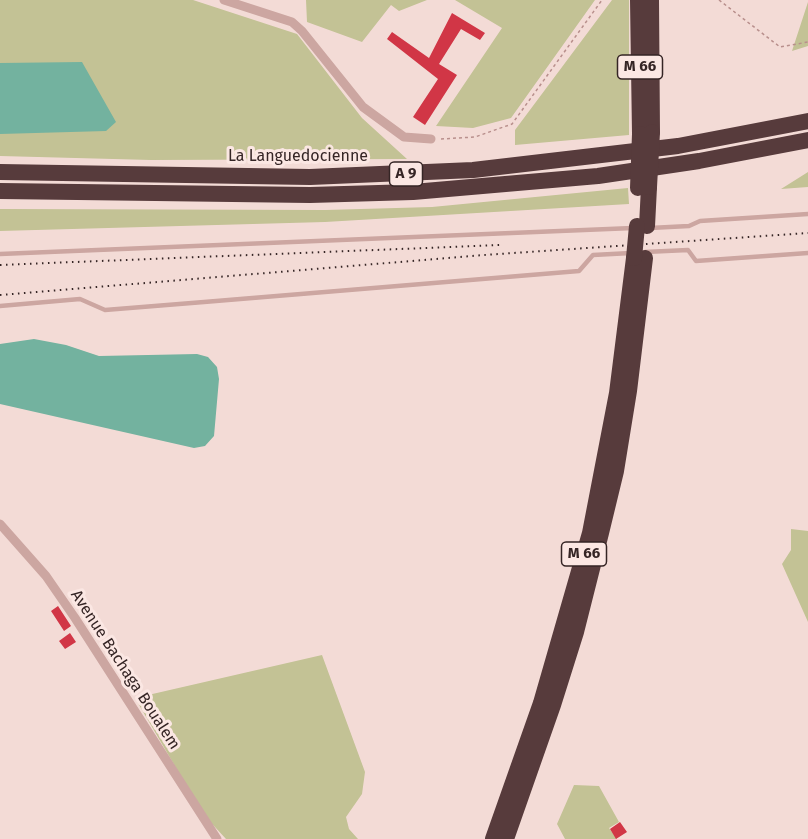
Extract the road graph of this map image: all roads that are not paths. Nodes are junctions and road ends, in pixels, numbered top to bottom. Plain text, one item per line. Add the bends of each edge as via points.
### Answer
1 (224, 0) edge
2 (638, 0) edge
3 (651, 0) edge
4 (808, 121) edge
5 (646, 133) junction
6 (430, 139) road end
7 (808, 140) edge
8 (0, 172) edge
9 (0, 191) edge
10 (808, 214) edge
11 (808, 253) edge
12 (0, 254) edge
13 (639, 258) junction
14 (0, 306) edge
15 (0, 524) edge
16 (217, 839) edge
17 (493, 839) edge
18 (506, 839) edge

1 - 6 street via 292,22 363,107 404,137
2 - 5 highway, M 66
3 - 5 highway, M 66
4 - 8 highway, La Languedocienne / A 9 via 667,148 473,170 310,177
5 - 13 highway, M 66, bridge
7 - 9 highway, A 9 via 625,172 433,191 310,195
10 - 12 lane via 700,221 689,226
11 - 14 lane via 696,261 688,250 593,255 579,271 105,310 80,299
13 - 17 highway, M 66 via 590,533 541,703
13 - 18 highway, M 66 via 629,391 616,471 560,684
15 - 16 street, Avenue Bachaga Boualem via 75,618

